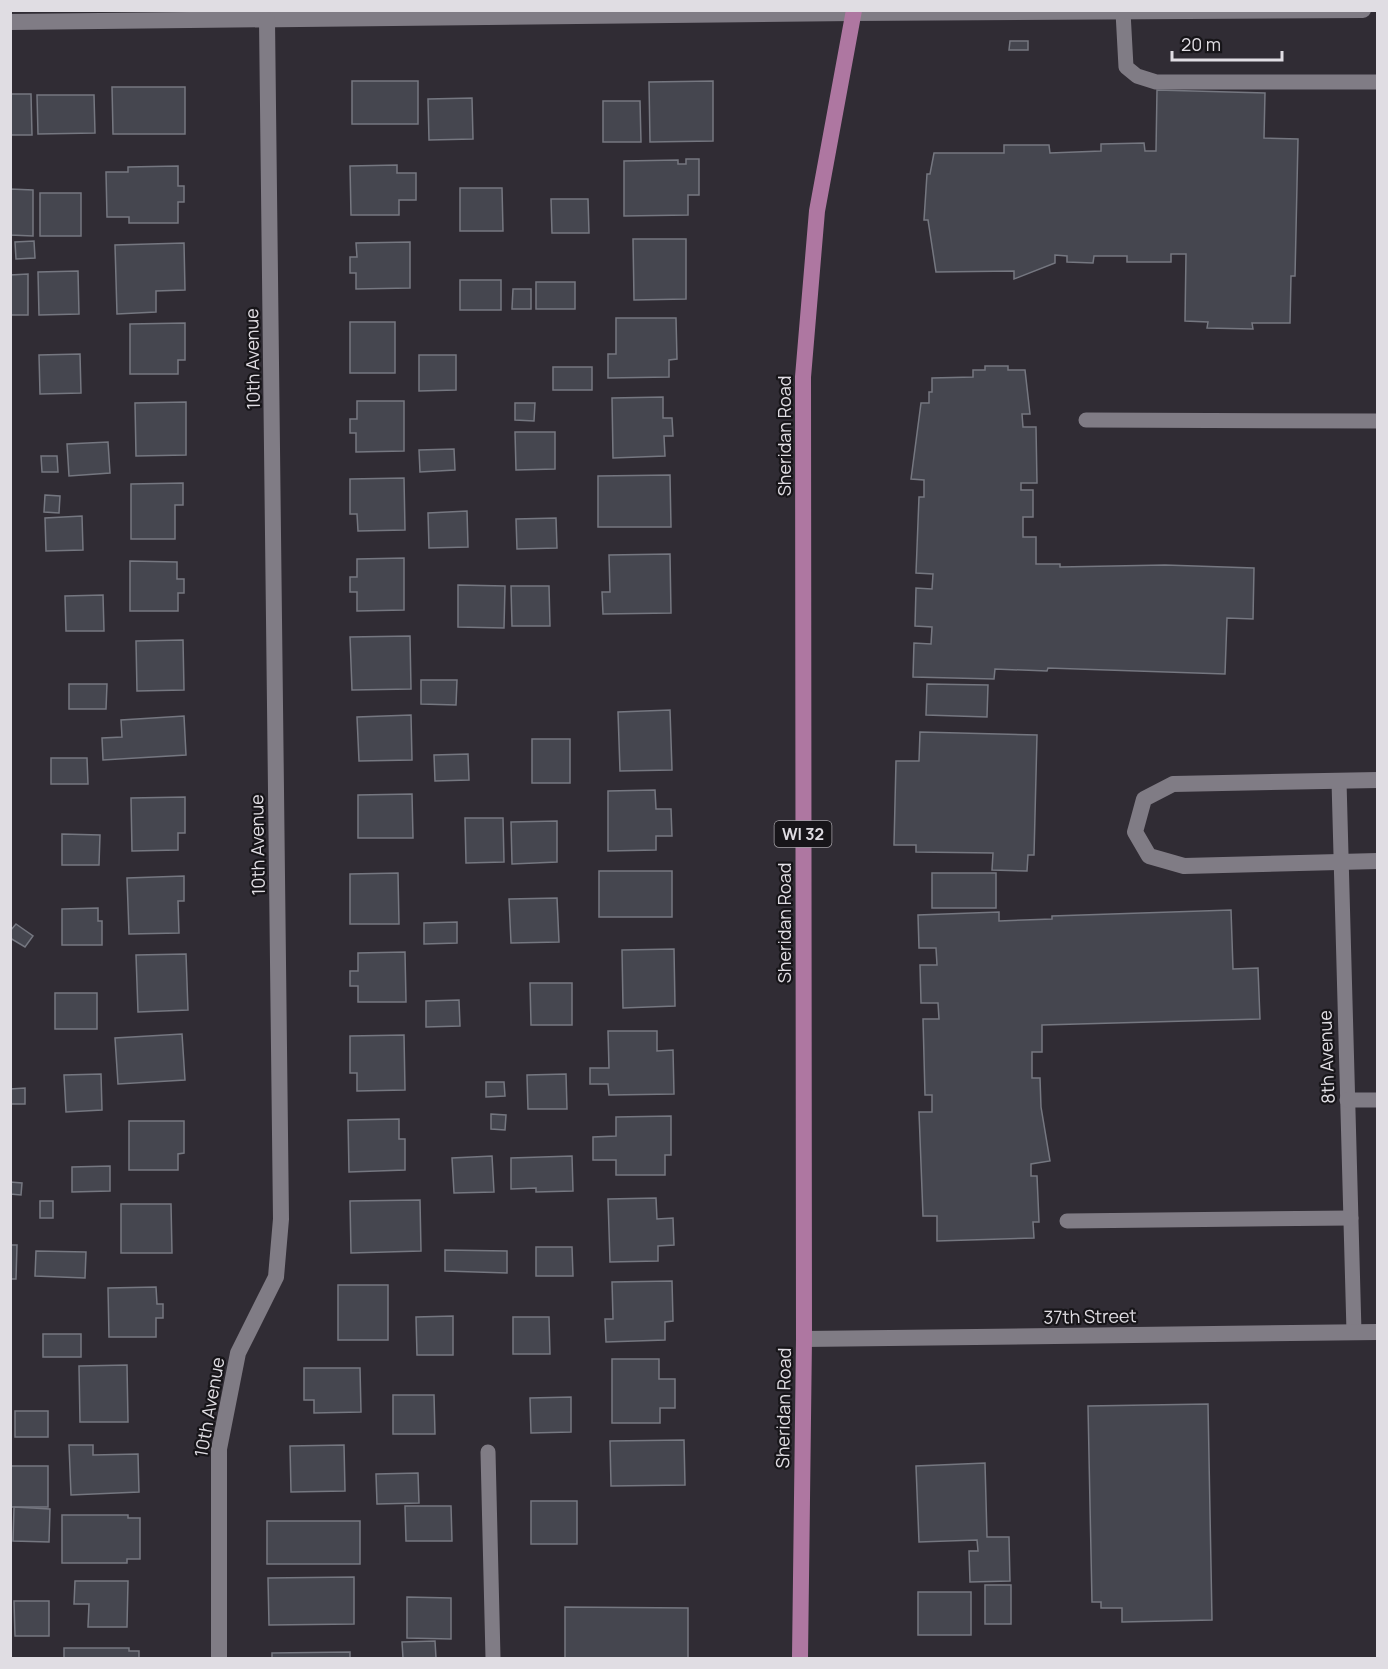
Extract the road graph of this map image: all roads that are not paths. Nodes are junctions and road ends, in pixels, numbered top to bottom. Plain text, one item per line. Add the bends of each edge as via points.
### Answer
1 (1363, 10) edge
2 (1021, 11) edge
3 (854, 12) edge
4 (1123, 12) edge
5 (565, 13) edge
6 (457, 14) edge
7 (267, 20) junction
8 (10, 22) edge
9 (1377, 82) edge
10 (1086, 420) dead end
11 (1377, 421) edge
12 (1377, 780) edge
13 (1339, 781) junction
14 (1340, 861) junction
15 (1377, 861) edge
16 (1347, 1100) junction
17 (1377, 1100) edge
18 (1351, 1218) junction
19 (1067, 1221) dead end
20 (1354, 1332) junction
21 (1377, 1332) edge
22 (804, 1339) junction
23 (488, 1452) dead end
24 (219, 1659) edge
25 (493, 1659) edge
26 (800, 1659) edge

1 - 4 street
2 - 3 street
2 - 4 street
3 - 5 street
3 - 22 main road, Sheridan Road / WI 32 via 817,211 803,377
4 - 9 lane via 1126,67 1137,76 1156,82
5 - 6 street
6 - 7 street
7 - 8 street
7 - 24 street, 10th Avenue via 281,1219 276,1277 238,1353 219,1449
10 - 11 lane
12 - 13 street
13 - 14 lane, 8th Avenue
13 - 14 street via 1173,784 1144,799 1134,832 1149,856 1184,866
14 - 15 street
14 - 16 lane, 8th Avenue
16 - 17 lane
16 - 18 lane, 8th Avenue
18 - 19 lane
18 - 20 lane, 8th Avenue
20 - 21 street, 37th Street
20 - 22 street, 37th Street
22 - 26 main road, Sheridan Road / WI 32
23 - 25 lane

